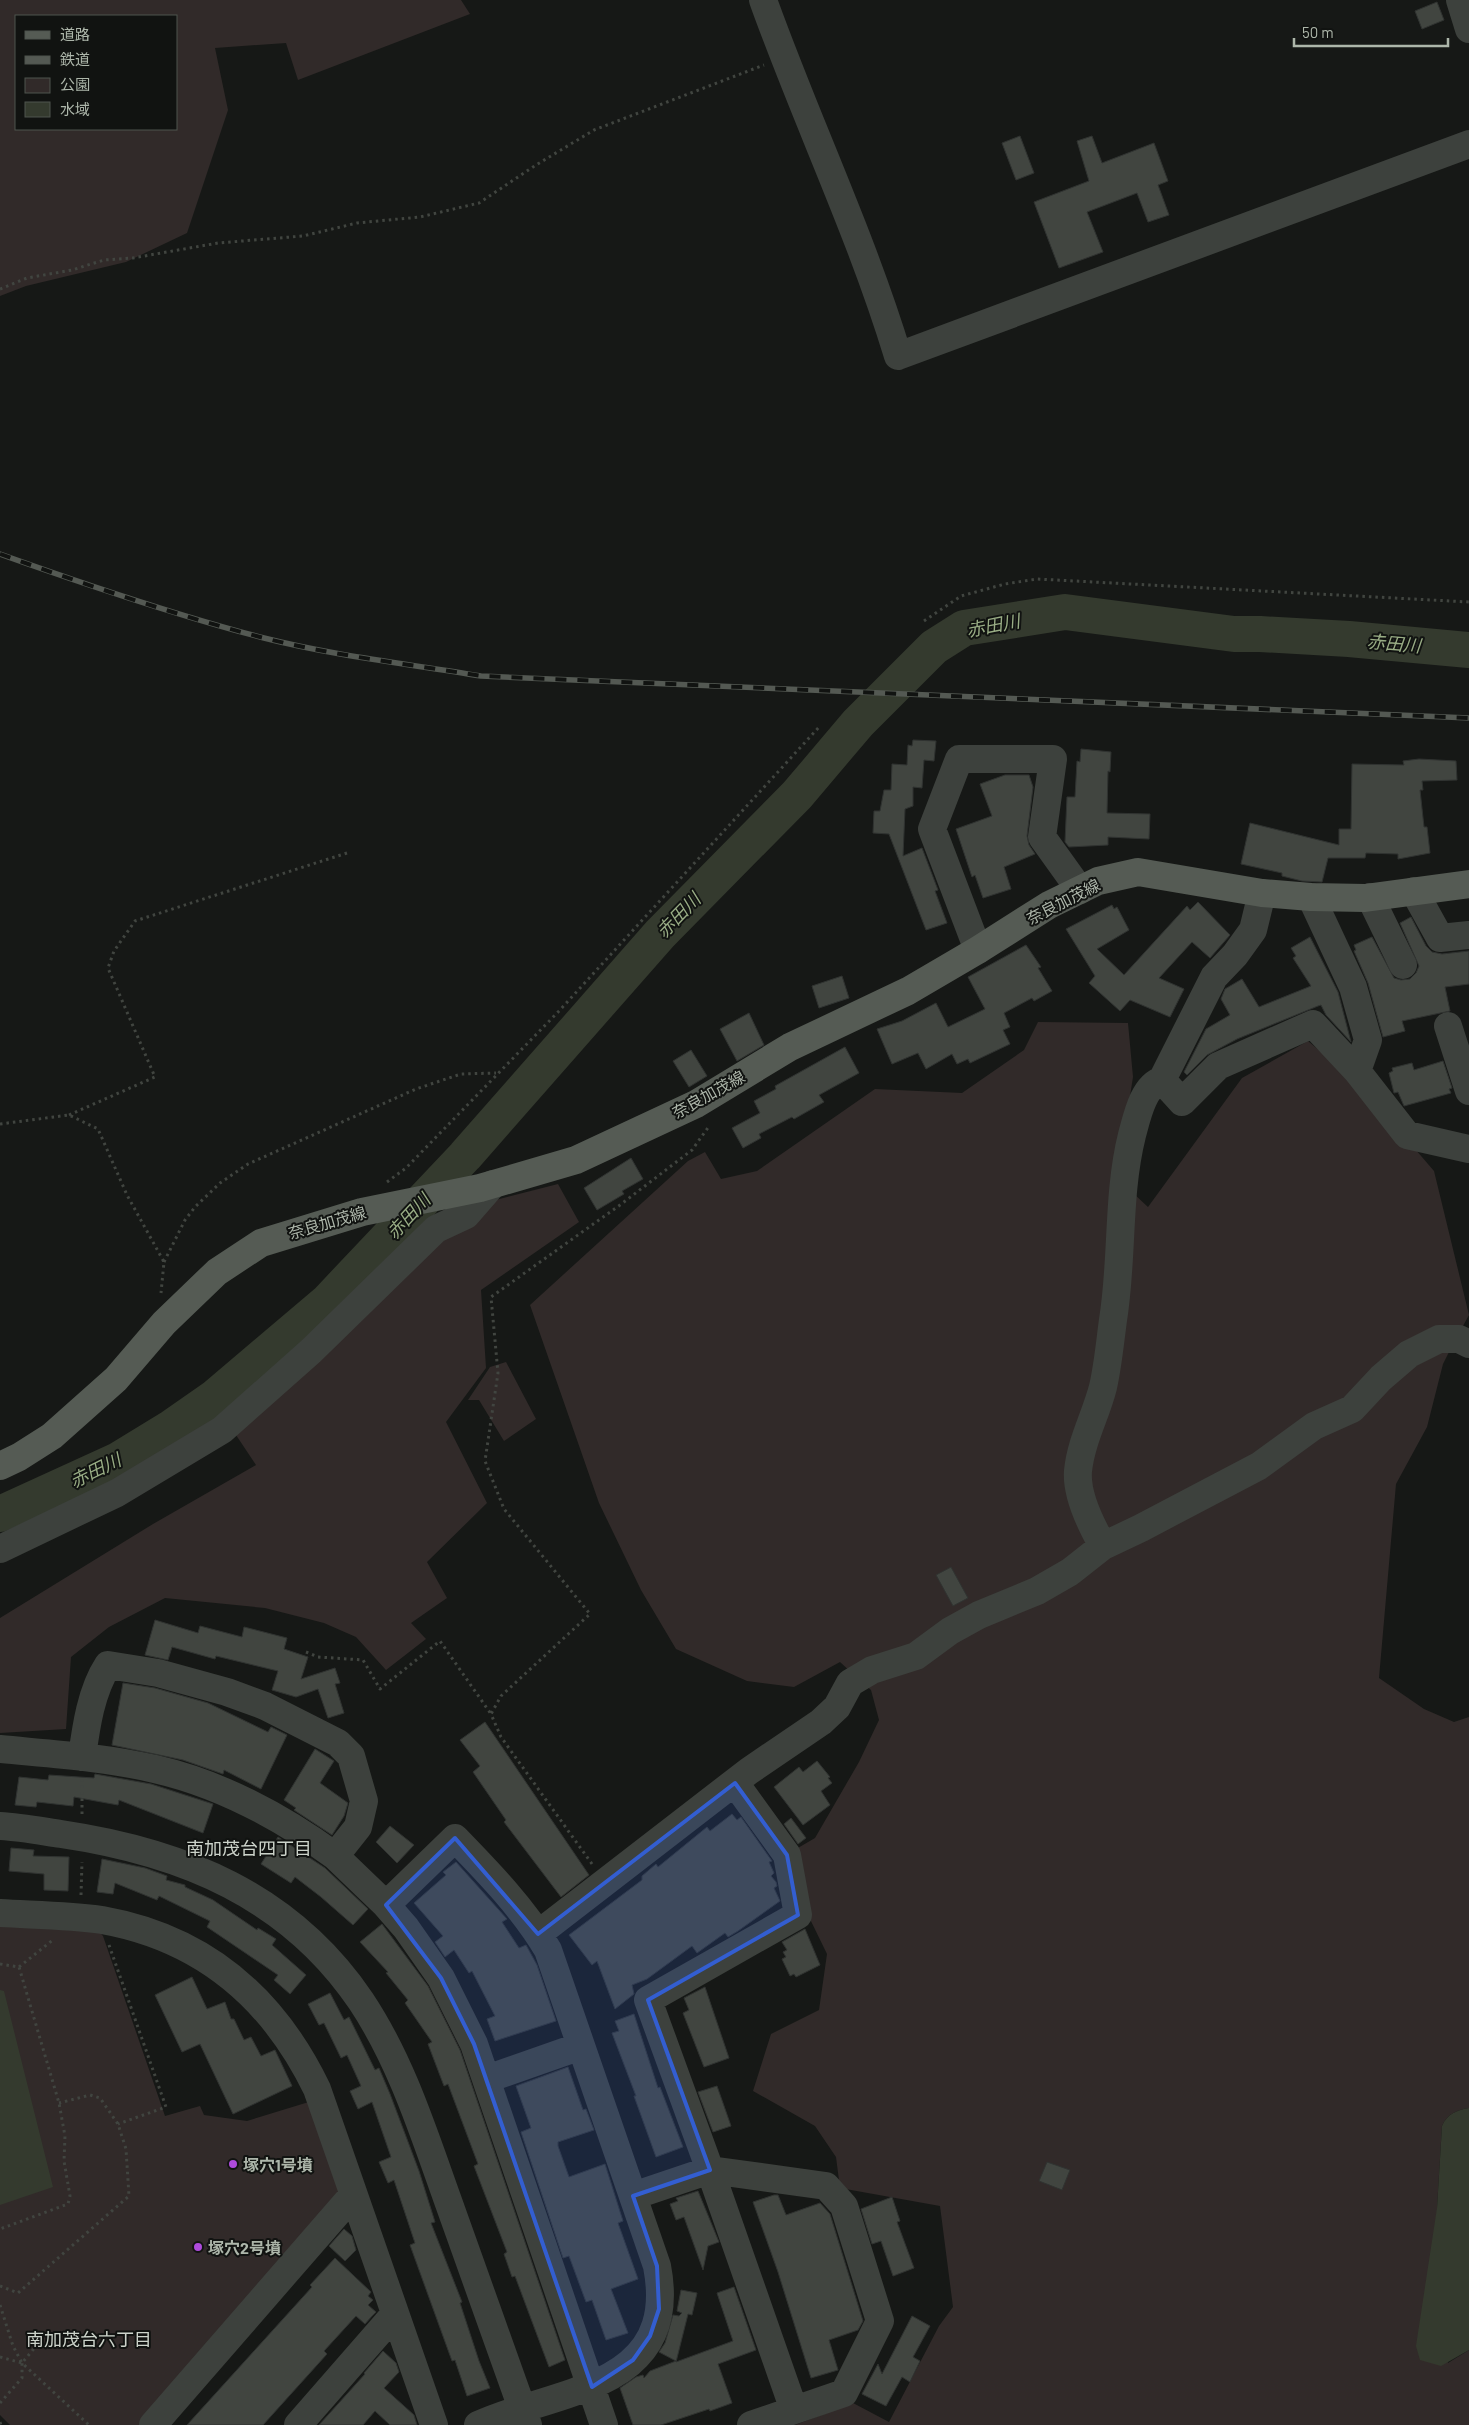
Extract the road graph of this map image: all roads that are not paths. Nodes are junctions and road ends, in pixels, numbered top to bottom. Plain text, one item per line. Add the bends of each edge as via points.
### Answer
1 (763, 0) edge
2 (1460, 0) edge
3 (1469, 29) edge
4 (1469, 144) edge
5 (1469, 884) edge
6 (1080, 890) junction
7 (1414, 891) junction
8 (1262, 893) junction
9 (1311, 897) junction
10 (1370, 897) junction
11 (1469, 935) edge
12 (978, 950) junction
13 (1403, 965) dead end
14 (1448, 1026) dead end
15 (1357, 1071) junction
16 (1162, 1080) junction
17 (1469, 1091) edge
18 (1469, 1149) edge
19 (486, 1186) junction
20 (1469, 1344) edge
21 (0, 1466) edge
22 (1103, 1546) junction
23 (0, 1549) edge
24 (0, 1749) edge
25 (82, 1757) junction
26 (735, 1783) junction
27 (0, 1826) edge
28 (0, 1840) edge
29 (335, 1856) junction
30 (386, 1905) junction
31 (0, 1913) edge
32 (538, 1934) junction
33 (581, 2046) junction
34 (487, 2079) junction
35 (710, 2170) junction
36 (353, 2195) junction
37 (633, 2196) junction
38 (394, 2315) junction
39 (592, 2387) junction
40 (794, 2410) junction
41 (506, 2419) edge
42 (153, 2425) edge
43 (298, 2425) edge
44 (434, 2425) edge
45 (604, 2425) edge
46 (751, 2425) edge

1 - 4 street via 879,292 898,356
2 - 3 street
5 - 7 main road, 奈良加茂線
6 - 8 main road, 奈良加茂線 via 1098,881 1138,872
6 - 12 main road, 奈良加茂線 via 1049,905
6 - 12 street via 1042,838 1052,759 959,760 932,829
7 - 10 main road, 奈良加茂線
7 - 11 street via 1440,938
8 - 9 main road, 奈良加茂線
8 - 16 street via 1253,930 1214,978
9 - 10 main road, 奈良加茂線
9 - 15 street via 1353,987 1368,1040
10 - 13 street
12 - 19 main road, 奈良加茂線 via 908,991 790,1046 696,1104 576,1160
14 - 17 street
15 - 16 street via 1313,1024 1218,1066 1182,1102
15 - 18 street via 1407,1135
16 - 22 street via 1148,1090 1132,1135 1123,1187 1118,1281 1104,1379 1078,1472 1080,1492
19 - 21 main road, 奈良加茂線 via 362,1212 280,1236 245,1252 217,1272 164,1323 116,1379 52,1436
19 - 23 street via 466,1215 436,1229 311,1351 222,1430 117,1493
20 - 22 street via 1439,1339 1410,1354 1381,1378 1352,1409 1314,1426 1259,1466
22 - 26 street via 1070,1572 1037,1591 979,1615 916,1656 872,1670 850,1683 836,1708 821,1722
24 - 25 street
25 - 29 street via 155,1768 225,1791 285,1822
25 - 29 street via 99,1679 108,1665 193,1681 265,1706 338,1743 351,1756 364,1801 358,1827
26 - 32 street
26 - 35 street via 787,1855 798,1915 648,2000
27 - 41 street via 114,1843 209,1874 268,1906 319,1950 342,1975 379,2031 422,2128
28 - 41 street via 110,1858 166,1872 219,1895 248,1913 288,1944 324,1980 363,2035 410,2129
29 - 30 street
30 - 32 street via 455,1838 486,1870
30 - 34 street via 441,1978 459,2010
31 - 36 street via 92,1919 158,1936 209,1961 254,1996 295,2047 317,2088
32 - 33 street via 548,1950
33 - 34 street
33 - 37 street
34 - 39 street
35 - 37 street
35 - 40 street
35 - 40 street via 826,2186 844,2206 880,2321 844,2393
36 - 38 street
36 - 42 street
37 - 39 street via 657,2266 659,2309 650,2336 633,2360
38 - 43 street
38 - 44 street
39 - 41 street
39 - 45 street
40 - 46 street

